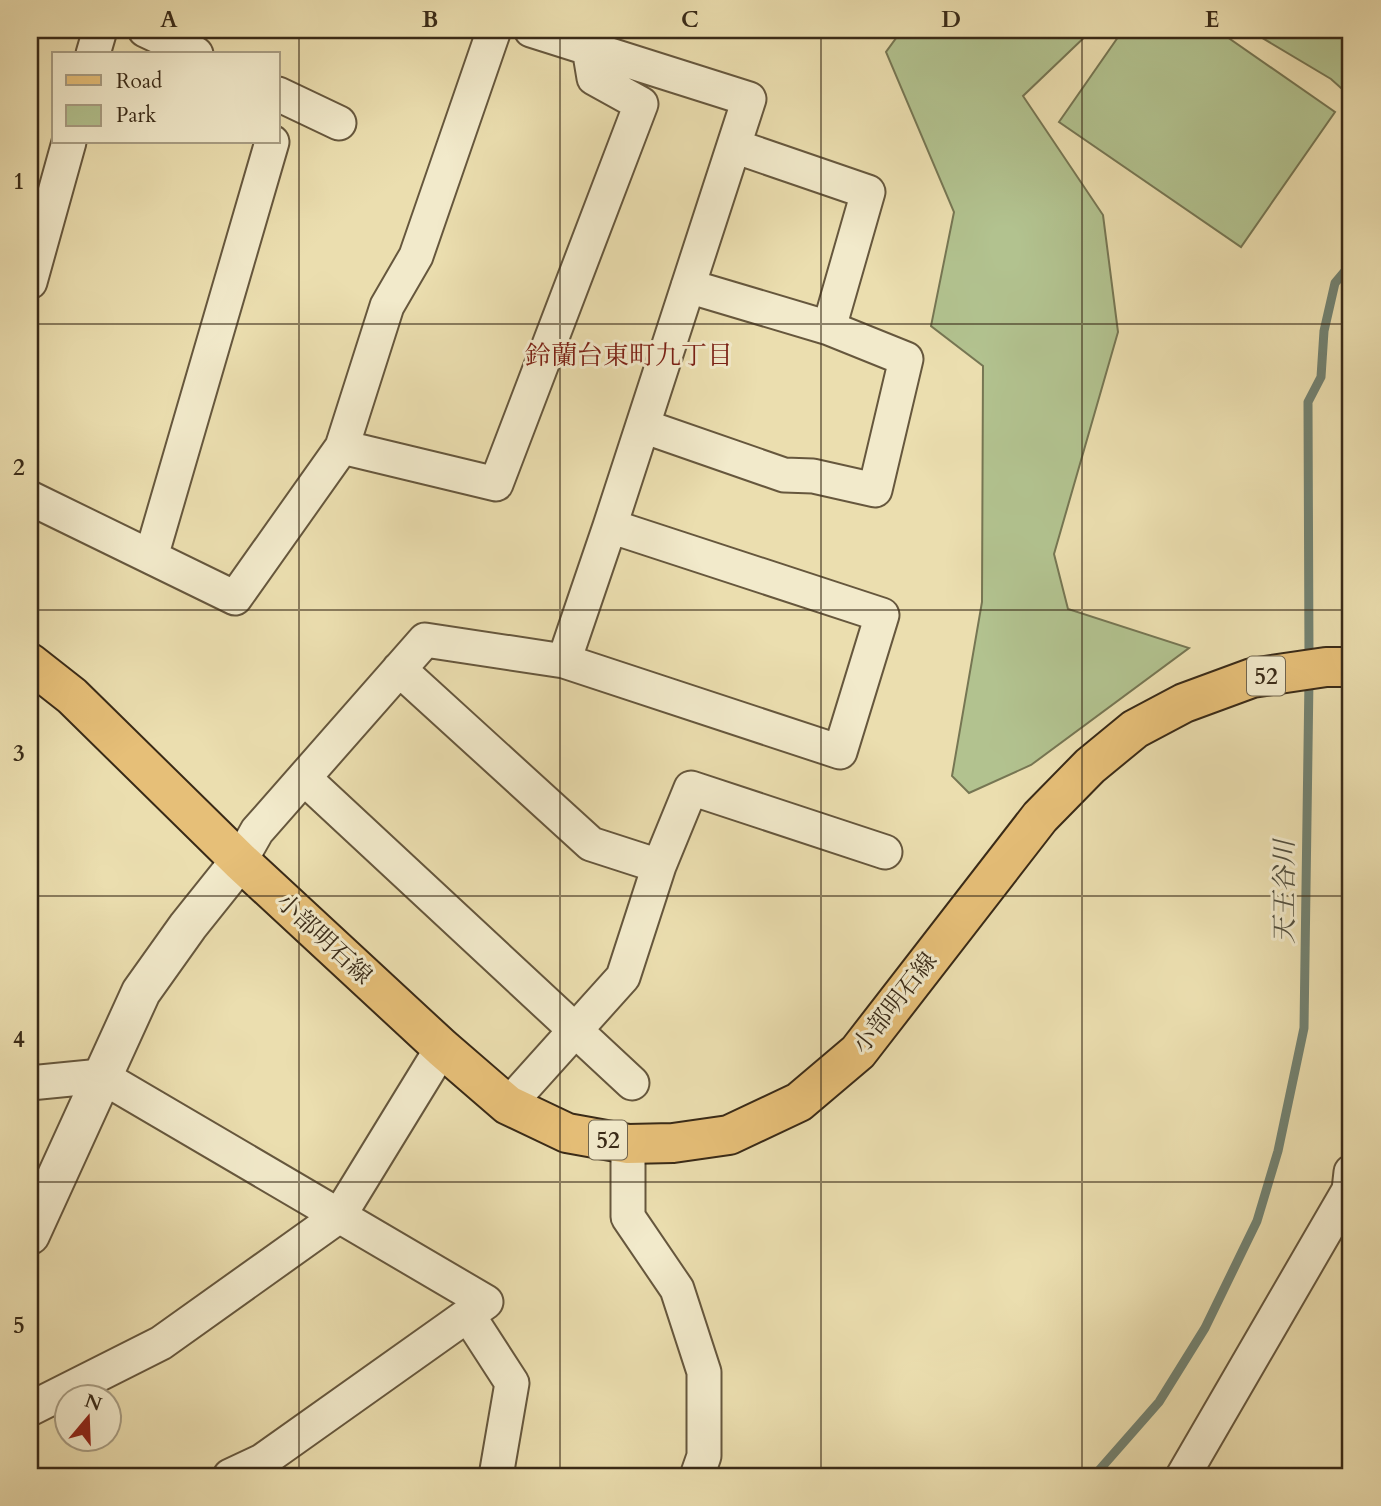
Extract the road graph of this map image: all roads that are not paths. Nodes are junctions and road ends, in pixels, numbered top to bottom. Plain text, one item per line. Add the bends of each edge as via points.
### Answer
1 (100, 30) edge
2 (145, 30) edge
3 (494, 30) edge
4 (531, 30) edge
5 (589, 48) junction
6 (94, 52) edge
7 (192, 52) edge
8 (281, 104) edge
9 (339, 123) dead end
10 (68, 144) edge
11 (271, 144) edge
12 (734, 146) junction
13 (30, 282) edge
14 (688, 286) junction
15 (829, 328) junction
16 (643, 426) junction
17 (342, 447) junction
18 (30, 498) edge
19 (610, 526) junction
20 (151, 557) junction
21 (564, 661) junction
22 (30, 663) edge
23 (1351, 667) edge
24 (399, 669) junction
25 (304, 778) junction
26 (885, 852) dead end
27 (240, 861) junction
28 (659, 866) junction
29 (575, 1030) junction
30 (442, 1048) junction
31 (101, 1076) junction
32 (30, 1083) edge
33 (632, 1083) dead end
34 (508, 1105) junction
35 (628, 1144) junction
36 (1351, 1172) edge
37 (339, 1216) junction
38 (30, 1235) edge
39 (468, 1315) junction
40 (30, 1409) edge
41 (267, 1468) edge
42 (230, 1476) edge
43 (496, 1476) edge
44 (697, 1476) edge
45 (1183, 1476) edge

1 - 6 street
2 - 7 street
3 - 17 street via 416,256 387,306
4 - 5 street
5 - 12 street via 749,99
5 - 17 street via 594,78 641,104 496,484
8 - 9 street
10 - 13 street
11 - 20 street
12 - 14 street
12 - 15 street via 868,192
14 - 15 street
14 - 16 street
15 - 16 street via 906,359 875,490 813,475 784,475
16 - 19 street
17 - 20 street via 235,598
18 - 20 street
19 - 21 street
19 - 21 street via 882,615 840,752
21 - 24 street via 425,640
22 - 27 main road, 小部明石線 / 52 via 72,696
23 - 35 main road, 小部明石線 / 52 via 1252,678 1184,703 1135,729 1040,817 858,1052 799,1102 729,1135
24 - 25 street
24 - 28 street via 591,844
25 - 27 street via 257,831
25 - 29 street
26 - 28 street via 691,788
27 - 30 main road, 小部明石線 / 52
27 - 31 street via 141,992
28 - 29 street via 623,977
29 - 33 street
29 - 34 street
30 - 34 main road, 小部明石線 / 52
30 - 37 street
31 - 32 street
31 - 37 street
31 - 38 street
34 - 35 main road, 小部明石線 / 52 via 567,1133
35 - 44 street via 628,1217 677,1289 704,1372 704,1456
36 - 45 street via 1349,1190
37 - 39 street via 486,1302
37 - 40 street via 160,1343
39 - 41 street
39 - 43 street via 512,1383
41 - 42 street

